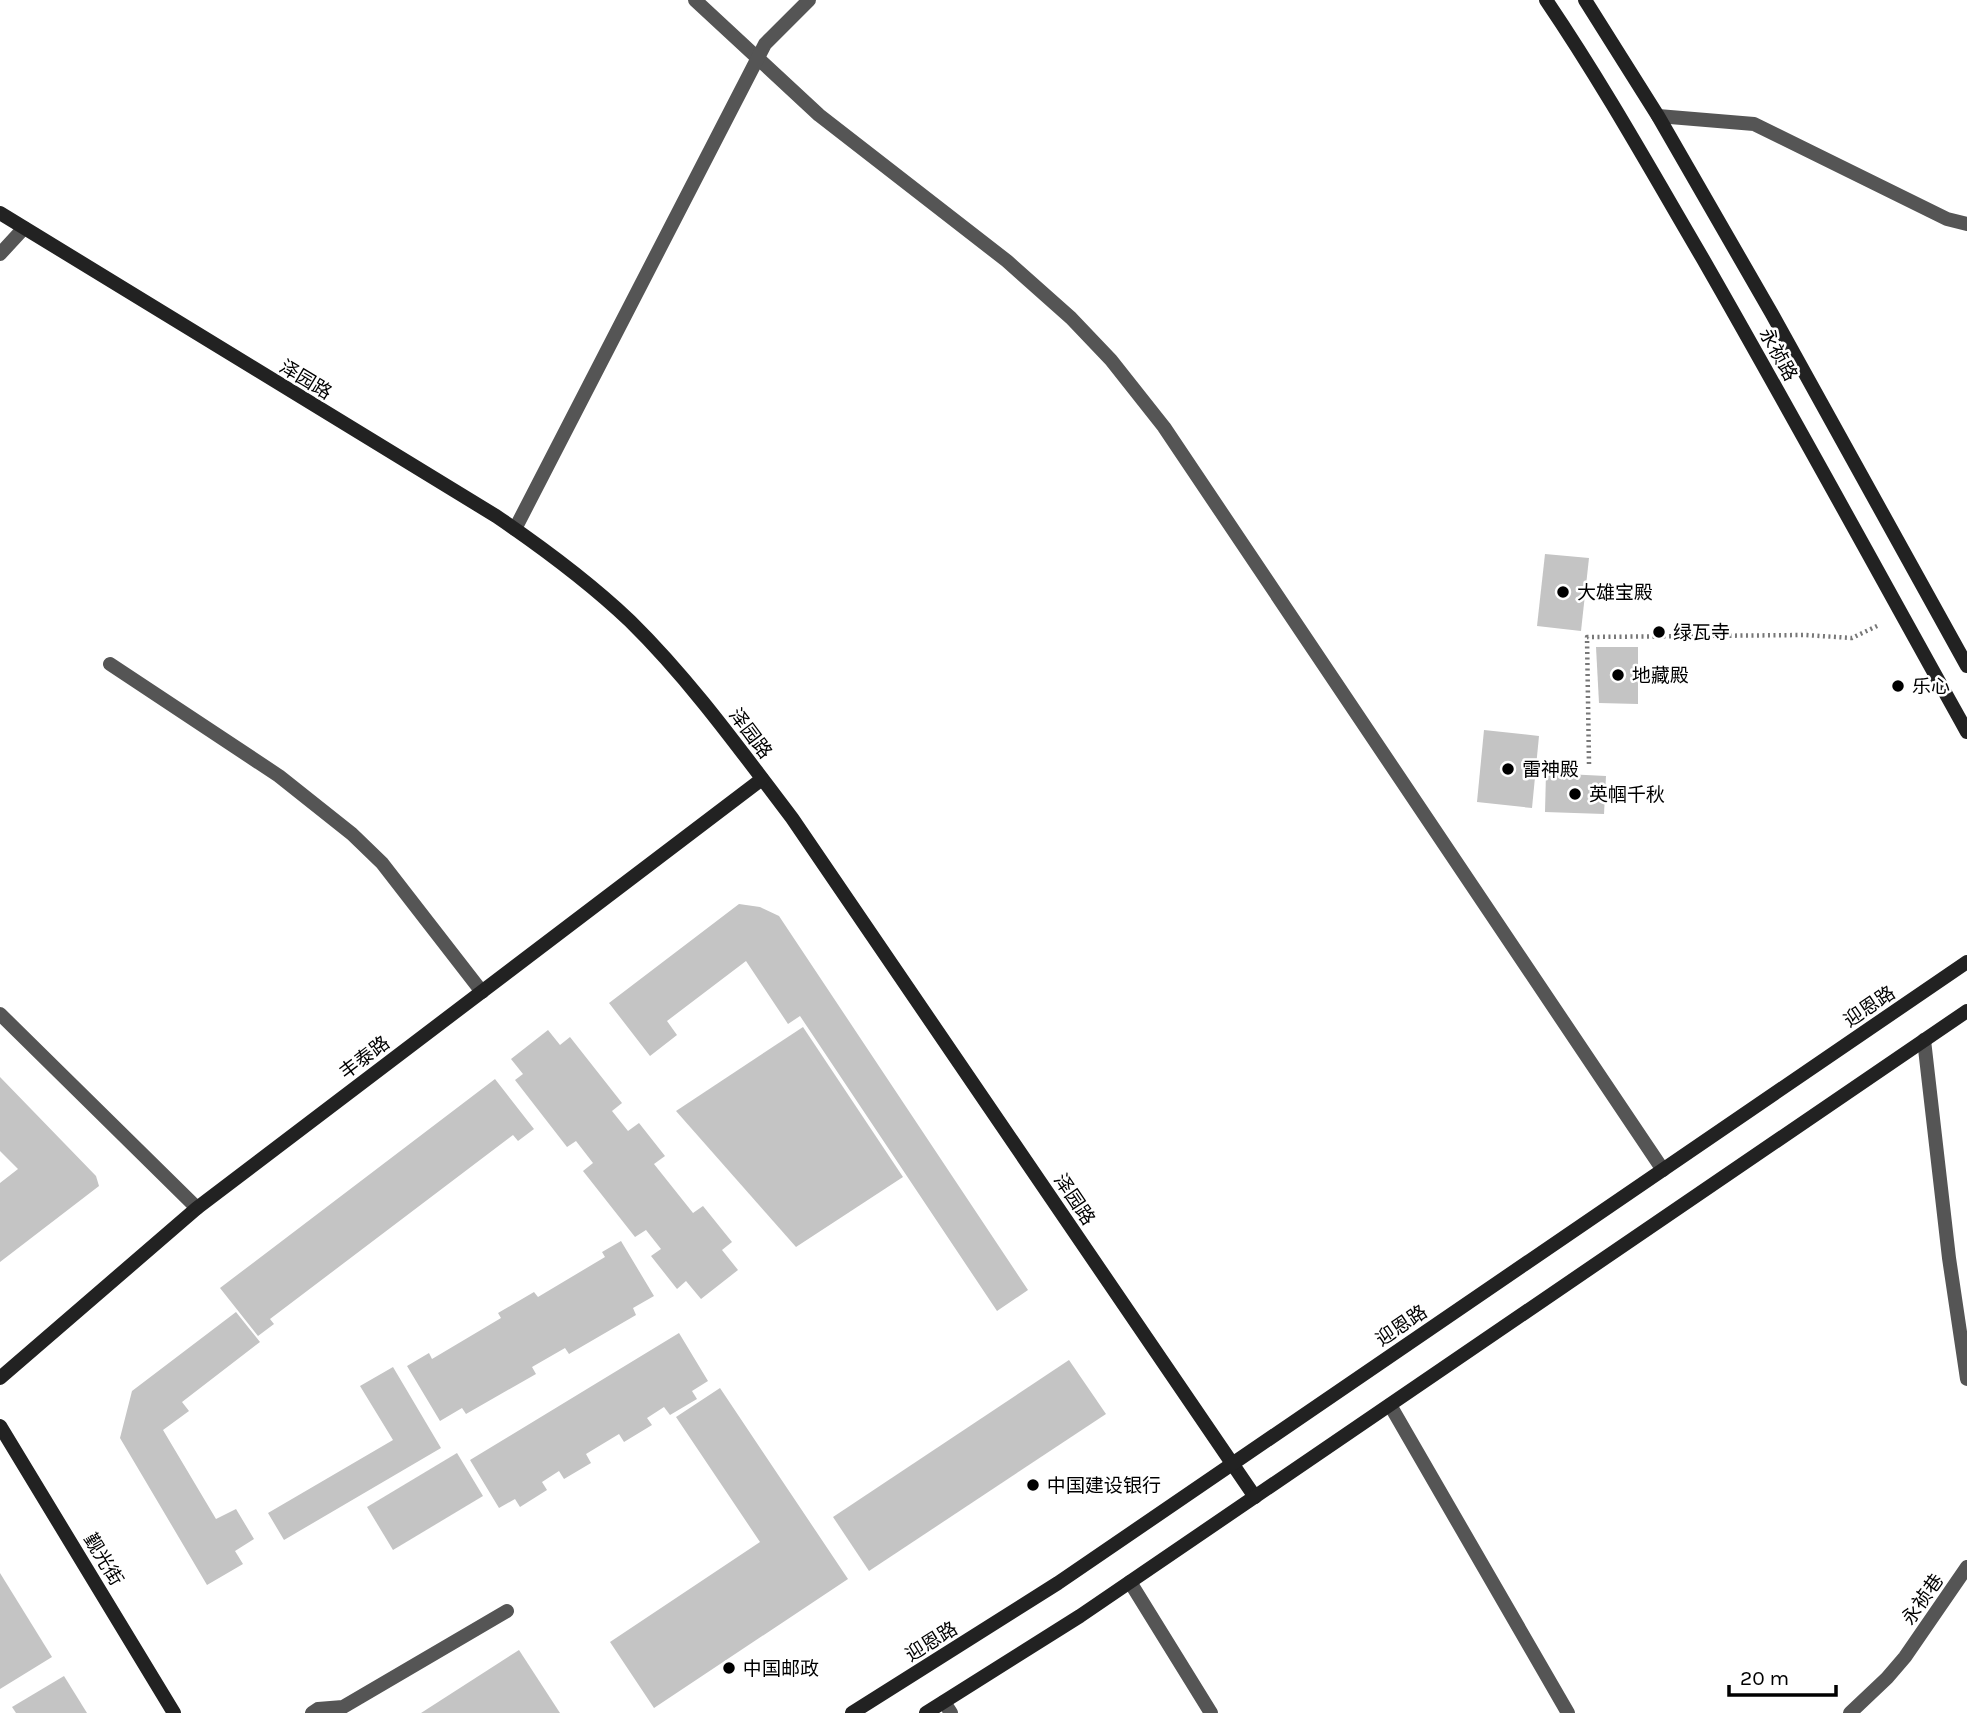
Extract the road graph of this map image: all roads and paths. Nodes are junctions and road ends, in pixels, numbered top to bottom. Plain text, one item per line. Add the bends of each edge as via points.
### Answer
1 (695, 0) edge
2 (809, 0) edge
3 (1546, 0) edge
4 (1585, 0) edge
5 (758, 59) junction
6 (1658, 116) junction
7 (0, 213) edge
8 (1967, 225) edge
9 (24, 228) junction
10 (0, 254) edge
11 (515, 529) junction
12 (1902, 614) junction
13 (110, 664) dead end
14 (1967, 666) edge
15 (1967, 732) edge
16 (1589, 764) dead end
17 (762, 779) junction
18 (1967, 962) edge
19 (482, 992) junction
20 (1967, 1011) edge
21 (0, 1014) edge
22 (1924, 1040) junction
23 (1662, 1170) junction
24 (197, 1208) junction
25 (0, 1378) edge
26 (1967, 1379) edge
27 (1390, 1405) junction
28 (0, 1426) edge
29 (1232, 1464) junction
30 (1255, 1497) junction
31 (1967, 1567) edge
32 (1130, 1582) junction
33 (507, 1611) dead end
34 (947, 1708) edge
35 (174, 1713) edge
36 (312, 1713) edge
37 (852, 1713) edge
38 (926, 1713) edge
39 (1211, 1713) edge
40 (1568, 1713) edge
41 (1850, 1713) edge

1 - 5 street
2 - 5 street via 765,44
3 - 12 street, 永祯路 via 1657,179
4 - 6 street, 永祯路
5 - 11 street
5 - 23 street via 819,115 1007,261 1071,318 1138,393
6 - 8 street via 1754,124
6 - 14 street, 永祯路
7 - 9 street, 泽园路
9 - 10 street
9 - 11 street, 泽园路
11 - 17 street, 泽园路 via 630,621 674,668
12 - 15 street, 永祯路
12 - 16 path via 1852,638 1587,637
13 - 19 street via 279,776 352,834 382,863
17 - 19 street, 丰泰路
17 - 29 street, 泽园路
18 - 23 street, 迎恩路
19 - 24 street, 丰泰路
20 - 22 street
21 - 24 street
22 - 26 street
22 - 27 street
23 - 29 street, 迎恩路
24 - 25 street, 丰泰路
27 - 30 street
27 - 40 street
28 - 35 street, 觐光街
29 - 30 street, 泽园路
29 - 37 street, 迎恩路 via 1058,1583
30 - 32 street
31 - 41 street, 永祯巷 via 1905,1657
32 - 34 street
32 - 39 street
33 - 36 street via 342,1707
34 - 38 street

